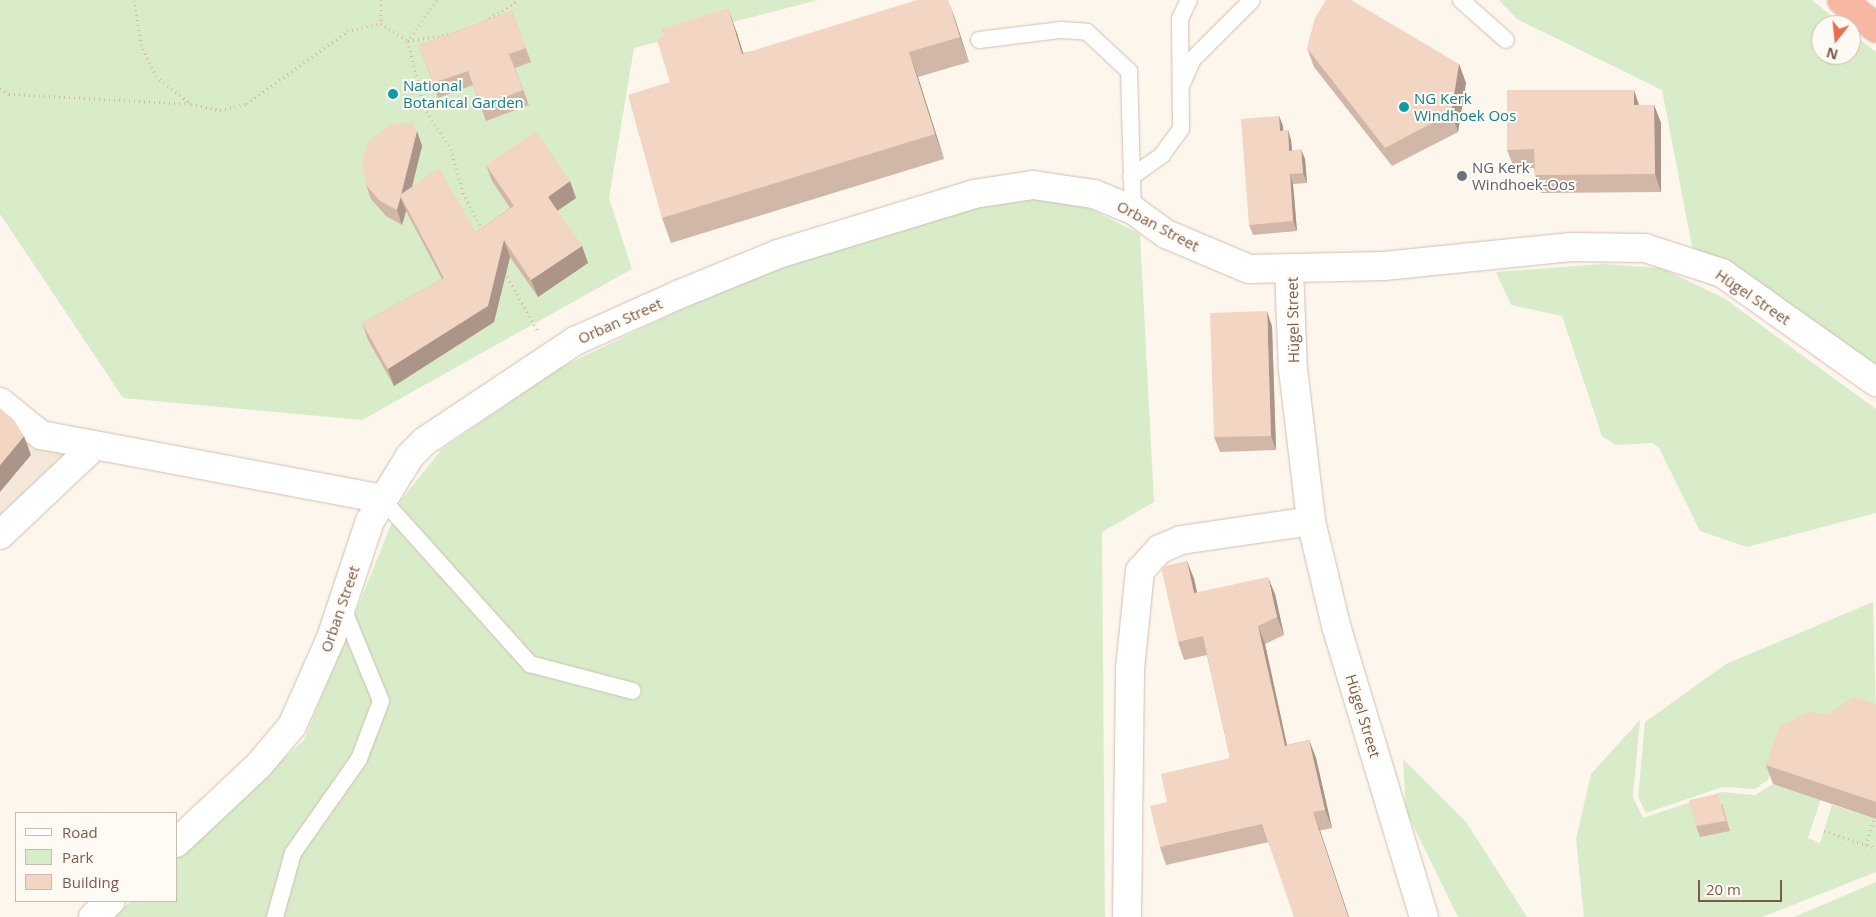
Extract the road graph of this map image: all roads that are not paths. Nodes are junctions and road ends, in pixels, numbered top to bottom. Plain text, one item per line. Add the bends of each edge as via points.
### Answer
1 (1189, 0) edge
2 (1252, 0) edge
3 (1461, 0) edge
4 (1842, 0) edge
5 (1876, 28) edge
6 (979, 40) dead end
7 (1506, 40) dead end
8 (1178, 92) junction
9 (1131, 177) junction
10 (1133, 210) junction
11 (1289, 271) junction
12 (1876, 382) edge
13 (0, 402) edge
14 (93, 447) junction
15 (382, 499) junction
16 (1311, 522) junction
17 (0, 535) edge
18 (342, 606) junction
19 (634, 691) dead end
20 (178, 841) edge
21 (110, 902) edge
22 (93, 917) edge
23 (274, 917) edge
24 (1127, 917) edge
25 (1424, 917) edge

1 - 8 lane via 1180,19
2 - 8 lane via 1193,60
3 - 7 lane
4 - 5 highway
6 - 9 lane via 1061,30 1087,32 1129,71
8 - 9 lane via 1181,129 1162,155
9 - 10 lane
10 - 11 street, Orban Street via 1166,234 1249,269
10 - 15 street, Orban Street via 1094,194 1032,185 974,194 778,254 680,294 551,356 425,440
11 - 12 street, Hügel Street via 1571,247 1645,248 1722,273
11 - 16 street, Hügel Street via 1293,369
13 - 14 street via 41,435
14 - 15 street
14 - 17 street
15 - 18 street, Orban Street
15 - 19 lane via 530,664
16 - 24 street via 1181,540 1154,553 1140,571 1130,669
16 - 25 street, Hügel Street via 1337,629
18 - 20 street, Orban Street via 292,726 259,765
18 - 23 lane via 380,701 359,759 293,853
21 - 22 street

